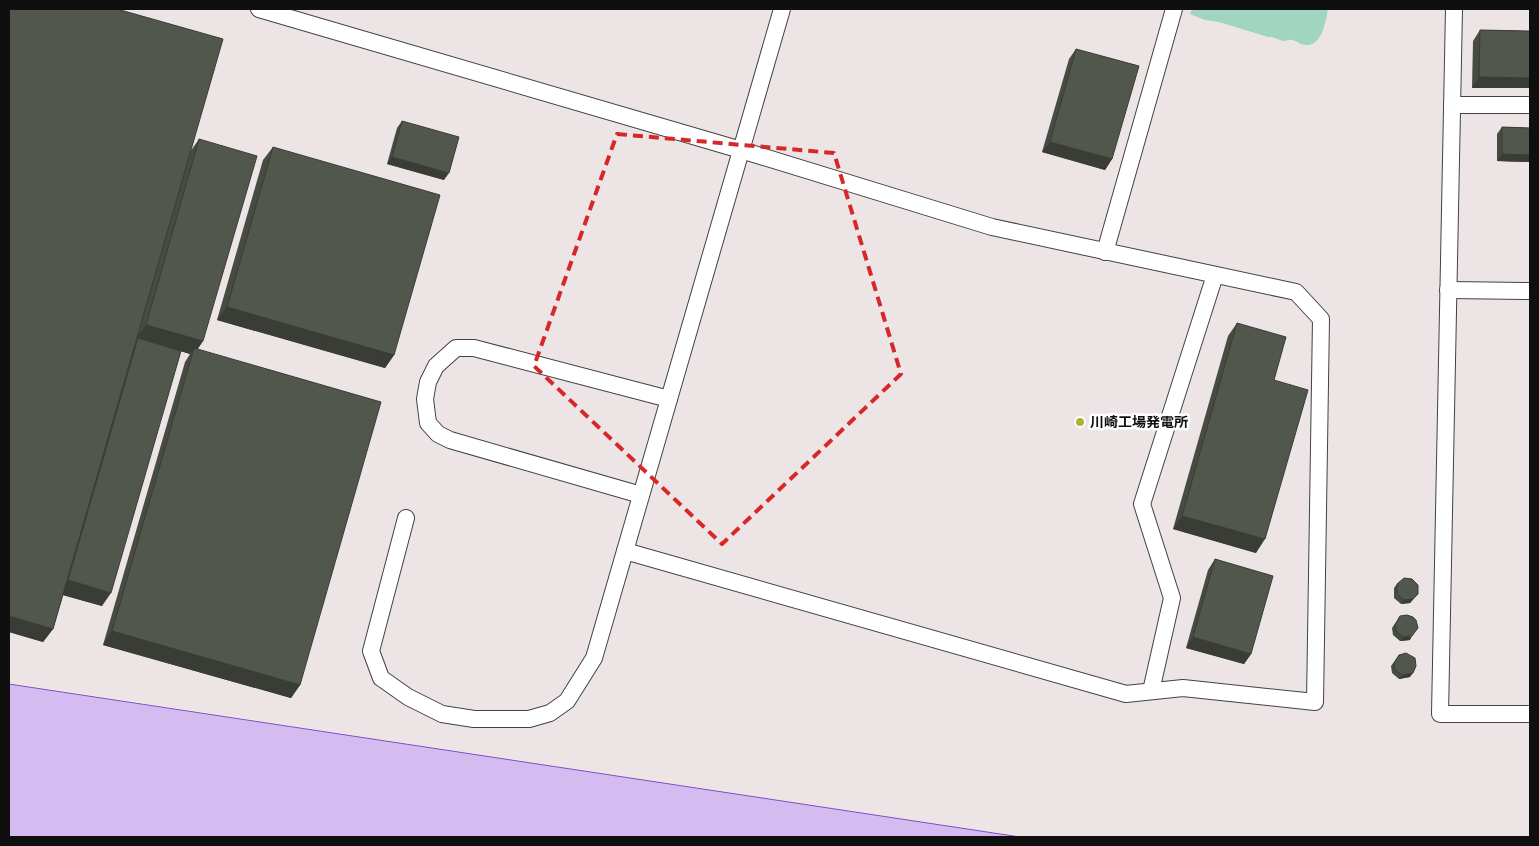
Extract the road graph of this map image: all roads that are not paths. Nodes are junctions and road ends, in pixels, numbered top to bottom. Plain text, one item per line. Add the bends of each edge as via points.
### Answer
1 (259, 9) edge
2 (782, 9) edge
3 (1174, 9) edge
4 (1454, 9) edge
5 (1452, 104) junction
6 (1530, 105) edge
7 (741, 150) junction
8 (1105, 252) junction
9 (1215, 275) junction
10 (1448, 290) junction
11 (1530, 291) edge
12 (669, 399) junction
13 (641, 495) junction
14 (406, 518) dead end
15 (625, 551) junction
16 (1151, 691) junction
17 (1530, 714) edge

1 - 7 lane
2 - 7 lane
3 - 8 lane
4 - 5 lane
5 - 6 lane
5 - 10 lane
7 - 8 lane via 992,227
7 - 12 lane
8 - 9 lane
9 - 16 lane via 1142,504 1172,598
9 - 16 lane via 1296,292 1321,320 1315,702 1182,688
10 - 11 lane
10 - 17 lane via 1440,714
12 - 13 lane
12 - 13 lane via 474,348 456,348 436,366 428,382 425,399 428,423 438,434
13 - 15 lane
14 - 15 lane via 371,650 381,678 408,697 442,714 474,719 529,719 550,713 566,701 594,658
15 - 16 lane via 1126,694

